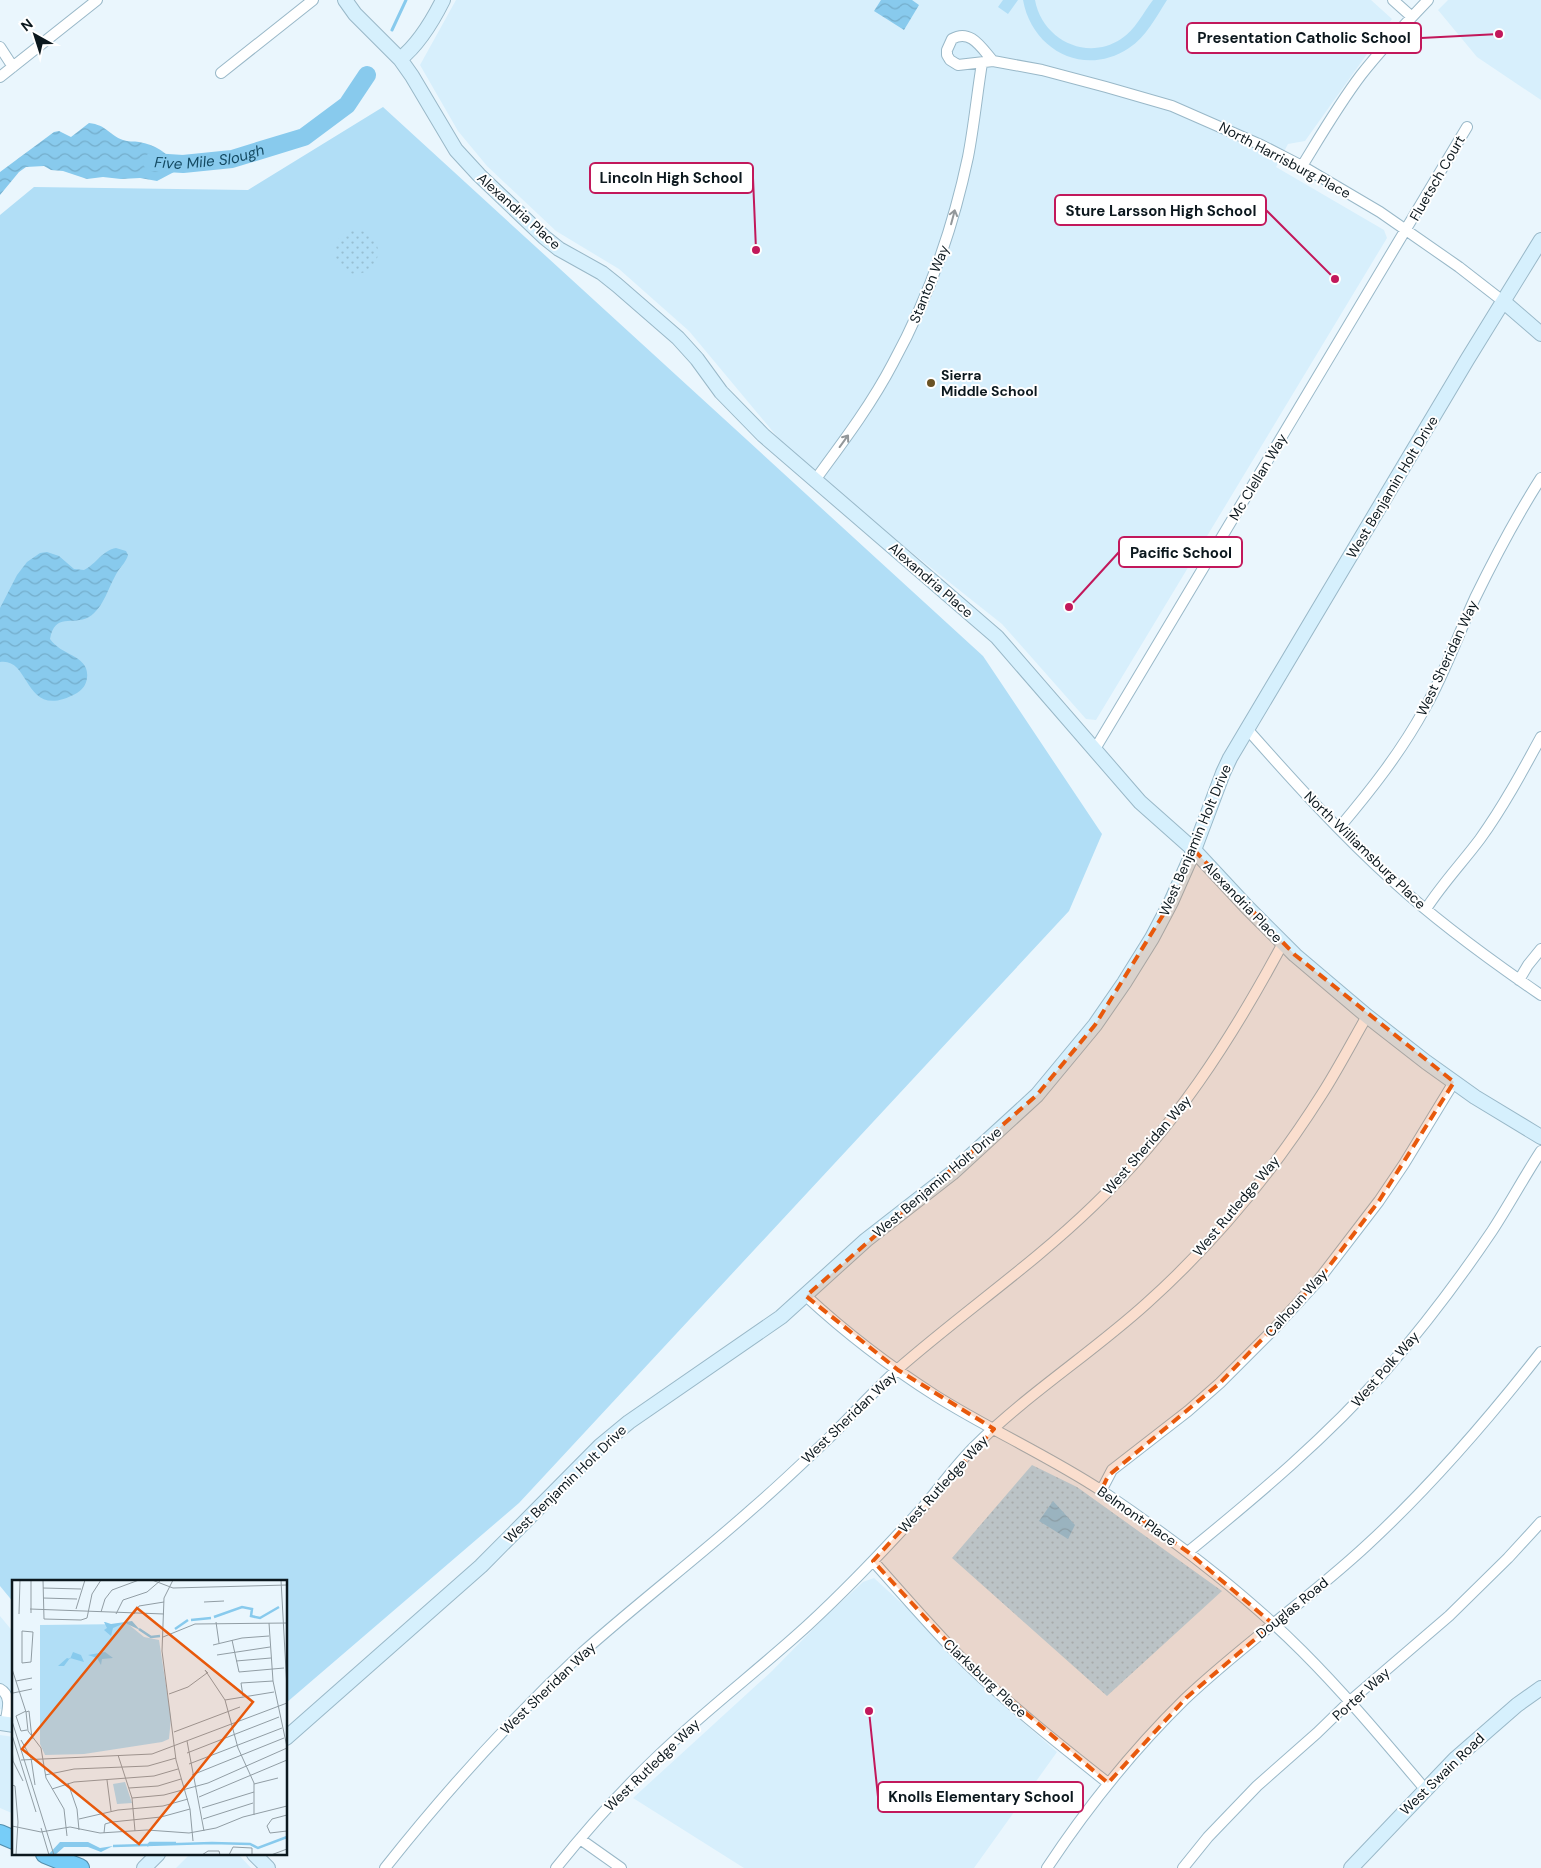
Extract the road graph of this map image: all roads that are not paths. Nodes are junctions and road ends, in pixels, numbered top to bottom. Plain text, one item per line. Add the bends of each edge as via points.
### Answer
1 (97, 0) edge
2 (313, 0) edge
3 (345, 0) edge
4 (443, 0) edge
5 (1393, 0) edge
6 (1428, 0) edge
7 (1412, 16) junction
8 (0, 47) edge
9 (400, 59) junction
10 (993, 61) junction
11 (982, 63) junction
12 (13, 67) junction
13 (221, 73) dead end
14 (0, 77) edge
15 (1468, 127) dead end
16 (1302, 166) junction
17 (1407, 230) junction
18 (1541, 240) edge
19 (1504, 302) junction
20 (1541, 334) edge
21 (1541, 478) edge
22 (815, 480) junction
23 (1248, 730) junction
24 (1541, 737) edge
25 (1095, 749) junction
26 (1339, 828) junction
27 (1194, 850) junction
28 (1426, 909) junction
29 (1283, 943) junction
30 (1541, 949) edge
31 (1519, 980) junction
32 (1541, 995) edge
33 (1367, 1016) junction
34 (1454, 1082) junction
35 (1541, 1137) edge
36 (1541, 1151) edge
37 (806, 1296) junction
38 (1541, 1352) edge
39 (898, 1370) junction
40 (994, 1428) junction
41 (1101, 1491) junction
42 (1541, 1522) edge
43 (1188, 1552) junction
44 (873, 1561) junction
45 (1273, 1624) junction
46 (1541, 1688) edge
47 (0, 1689) edge
48 (1350, 1701) junction
49 (6, 1724) edge
50 (288, 1736) edge
51 (1108, 1783) junction
52 (1425, 1789) junction
53 (0, 1834) edge
54 (12, 1839) edge
55 (580, 1839) junction
56 (50, 1856) edge
57 (156, 1856) edge
58 (256, 1856) edge
59 (80, 1868) edge
60 (144, 1868) edge
61 (268, 1868) edge
62 (385, 1868) edge
63 (556, 1868) edge
64 (622, 1868) edge
65 (1047, 1868) edge
66 (1183, 1868) edge
67 (1351, 1868) edge

1 - 12 street
2 - 13 street
3 - 9 street, Alexandria Place
4 - 9 street via 426,31
5 - 7 street
6 - 7 street
7 - 16 street via 1361,76
8 - 12 street
9 - 22 street, Alexandria Place via 456,150 479,175 551,243 602,273 678,338 744,417
10 - 11 street, North Harrisburg Place
10 - 11 street, North Harrisburg Place via 973,38 961,35 952,39 947,55 953,63
10 - 16 street, North Harrisburg Place via 1042,70 1172,106
22 -> 11 street, Stanton Way via 882,383 922,302 946,241 960,192
12 - 14 street
15 - 17 street, Fluetsch Court
16 - 17 street, North Harrisburg Place
17 - 19 street, North Harrisburg Place
17 - 25 street, Mc Clellan Way
18 - 19 street, West Benjamin Holt Drive
19 - 20 street, North Harrisburg Place
19 - 23 street, West Benjamin Holt Drive
21 - 26 street, West Sheridan Way via 1497,554 1425,708 1401,749
22 - 25 street, Alexandria Place via 997,637
23 - 26 street, North Williamsburg Place
23 - 27 street, West Benjamin Holt Drive via 1223,773
24 - 28 street via 1479,840
25 - 27 street, Alexandria Place via 1140,802
26 - 28 street, North Williamsburg Place
27 - 29 street, Alexandria Place
27 - 37 street, West Benjamin Holt Drive via 1148,944 1095,1025 1062,1067 1037,1095 952,1173 866,1240
28 - 31 street, North Williamsburg Place
29 - 33 street, Alexandria Place
29 - 39 street, West Sheridan Way via 1199,1084 1142,1155 1049,1246
30 - 31 street
31 - 32 street, North Williamsburg Place
33 - 34 street, Alexandria Place
33 - 40 street, West Rutledge Way via 1291,1140 1219,1230 1147,1303
34 - 35 street, Alexandria Place
34 - 41 street, Calhoun Way via 1379,1202 1317,1282 1220,1382 1112,1470
36 - 43 street, West Polk Way via 1458,1280 1386,1370 1304,1454
37 - 39 street, Belmont Place via 864,1346
37 - 50 street, West Benjamin Holt Drive via 600,1446 481,1566
38 - 45 street, Douglas Road via 1491,1416 1435,1479 1365,1547
39 - 40 street, Belmont Place
39 - 62 street, West Sheridan Way via 778,1486 637,1605 544,1690 456,1782
40 - 41 street, Belmont Place
40 - 44 street, West Rutledge Way via 972,1448
41 - 43 street, Belmont Place
42 - 48 street, Porter Way via 1450,1616
43 - 45 street, Belmont Place
44 - 51 street, Clarksburg Place via 982,1678
44 - 55 street, West Rutledge Way via 808,1624 660,1754
45 - 48 street, Belmont Place
45 - 51 street, Douglas Road via 1186,1698
46 - 52 street, West Swain Road via 1480,1736
47 - 49 street via 9,1704
48 - 52 street, Belmont Place
48 - 66 street, Porter Way via 1257,1786
51 - 65 street, Douglas Road
52 - 67 street, West Swain Road
53 - 54 highway
55 - 63 street, West Rutledge Way
55 - 64 street
56 - 59 highway
57 - 60 street
58 - 61 street

